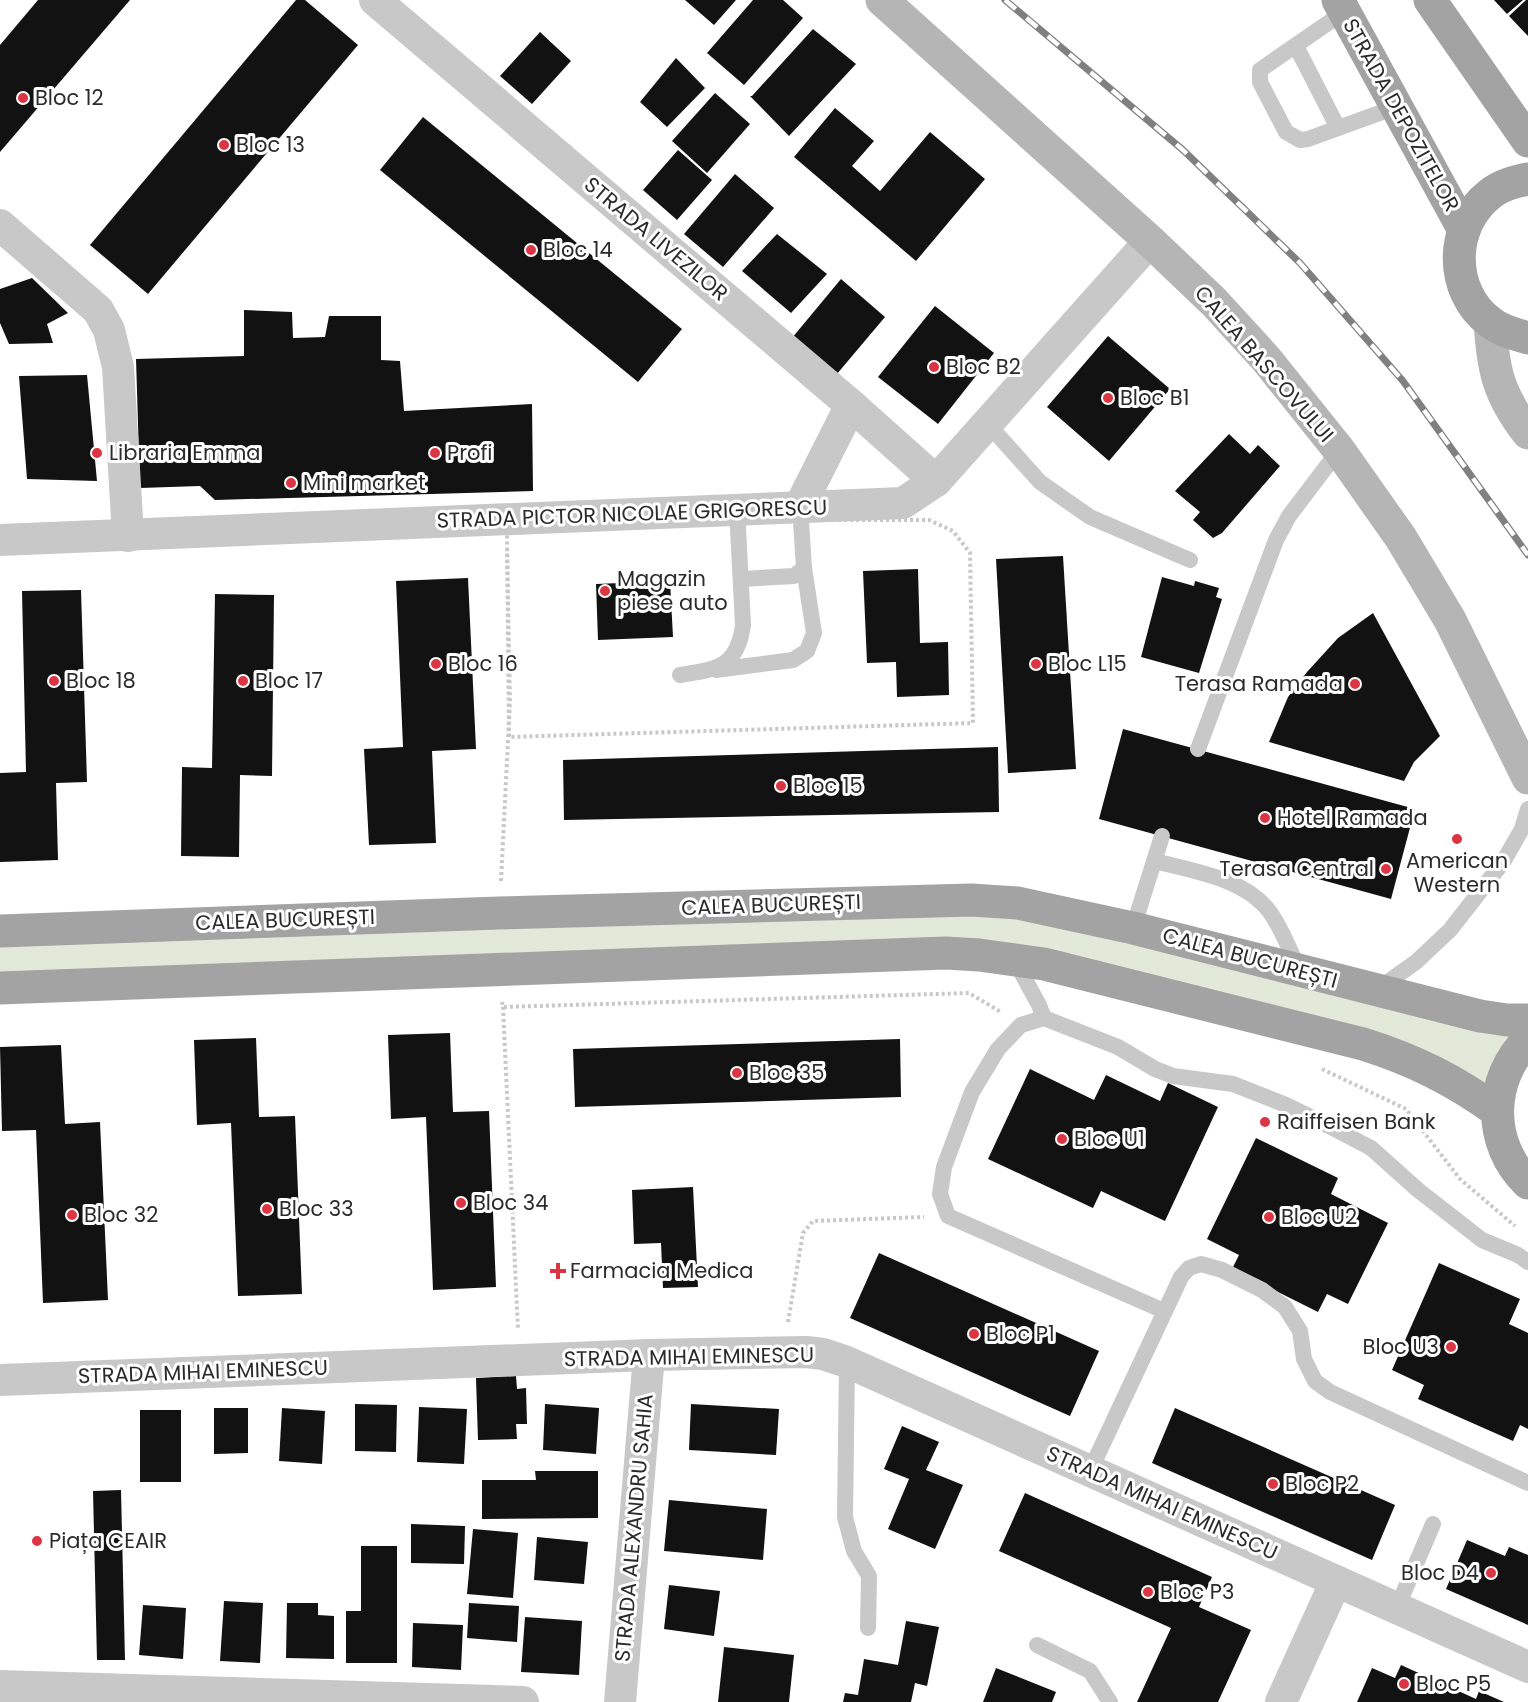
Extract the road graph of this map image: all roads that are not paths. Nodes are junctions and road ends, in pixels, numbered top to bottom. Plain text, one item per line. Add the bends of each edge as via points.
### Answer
1 (375, 0) edge
2 (882, 0) edge
3 (1430, 0) edge
4 (1341, 6) edge
5 (1296, 46) junction
6 (1396, 107) junction
7 (1338, 128) junction
8 (1528, 141) edge
9 (1528, 179) edge
10 (0, 225) edge
11 (1464, 230) junction
12 (1150, 241) junction
13 (1490, 322) junction
14 (1528, 338) edge
15 (851, 405) junction
16 (987, 423) junction
17 (1528, 433) edge
18 (1340, 450) junction
19 (936, 481) junction
20 (800, 506) junction
21 (737, 509) junction
22 (128, 536) junction
23 (0, 540) edge
24 (1190, 560) dead end
25 (804, 568) junction
26 (741, 579) junction
27 (716, 670) junction
28 (680, 675) dead end
29 (1198, 749) dead end
30 (1528, 778) edge
31 (1528, 808) edge
32 (1162, 836) dead end
33 (1155, 861) junction
34 (1133, 928) junction
35 (0, 931) edge
36 (1014, 959) junction
37 (1299, 971) junction
38 (0, 987) edge
39 (1376, 991) junction
40 (1044, 1018) junction
41 (1528, 1020) edge
42 (1528, 1040) edge
43 (1497, 1111) junction
44 (1528, 1183) edge
45 (1528, 1262) edge
46 (1164, 1311) junction
47 (649, 1355) junction
48 (847, 1362) junction
49 (0, 1380) edge
50 (1090, 1471) junction
51 (1528, 1484) edge
52 (1433, 1524) dead end
53 (1335, 1581) junction
54 (1397, 1608) junction
55 (868, 1628) dead end
56 (1037, 1645) dead end
57 (1528, 1667) edge
58 (0, 1686) edge
59 (523, 1702) edge
60 (620, 1702) edge
61 (1110, 1702) edge
62 (1281, 1702) edge

1 - 15 street, STRADA LIVEZILOR
2 - 12 street, CALEA BASCOVULUI
3 - 8 main road
4 - 5 lane
4 - 6 main road, STRADA DEPOZITELOR
5 - 7 lane
5 - 7 lane via 1260,70 1260,82 1286,132 1300,140
6 - 7 lane
6 - 11 main road, STRADA DEPOZITELOR
9 - 11 main road via 1490,194 1474,210
10 - 22 street via 98,310 109,330 118,367
11 - 13 main road via 1458,255 1461,280 1472,303
12 - 16 street, STRADA PICTOR NICOLAE GRIGORESCU
12 - 18 street, CALEA BASCOVULUI via 1266,359
13 - 14 main road
13 - 17 street via 1492,359 1499,385
15 - 19 street, STRADA LIVEZILOR
15 - 20 street
16 - 19 street, STRADA PICTOR NICOLAE GRIGORESCU
16 - 24 lane via 1040,482 1090,517
18 - 29 lane via 1289,516 1276,540
18 - 30 street, CALEA BASCOVULUI via 1401,538 1450,620
19 - 20 street, STRADA PICTOR NICOLAE GRIGORESCU via 903,503
20 - 21 street, STRADA PICTOR NICOLAE GRIGORESCU
20 - 25 lane
21 - 22 street, STRADA PICTOR NICOLAE GRIGORESCU
21 - 26 lane
22 - 23 street, STRADA PICTOR NICOLAE GRIGORESCU
25 - 26 lane via 794,576
25 - 27 lane via 814,633 807,651 794,660
26 - 27 lane via 740,643 729,660
27 - 28 lane
31 - 39 lane via 1522,829 1503,862 1450,930 1416,962
32 - 33 lane
33 - 34 lane
33 - 37 lane via 1219,879 1256,898 1269,912
34 - 35 main road, CALEA BUCUREȘTI via 1018,903 971,900
34 - 37 main road, CALEA BUCUREȘTI
36 - 38 main road via 946,953
36 - 40 lane
36 - 43 main road via 1132,985 1391,1052 1437,1072
37 - 39 main road, CALEA BUCUREȘTI
39 - 41 main road, CALEA BUCUREȘTI via 1480,1016
40 - 45 lane via 1118,1047 1173,1076 1233,1084 1329,1126 1371,1148 1482,1240
40 - 46 lane via 1021,1025 998,1049 972,1092 944,1167 940,1194 948,1216
42 - 43 main road via 1508,1067
43 - 44 main road via 1504,1147
46 - 50 lane
46 - 51 lane via 1189,1268 1201,1264 1222,1270 1262,1290 1285,1307 1300,1331 1304,1359 1315,1381 1330,1392
47 - 48 street, STRADA MIHAI EMINESCU via 783,1352 823,1354
47 - 49 street, STRADA MIHAI EMINESCU
47 - 60 street, STRADA ALEXANDRU SAHIA
48 - 50 street, STRADA MIHAI EMINESCU
48 - 55 lane via 845,1517 855,1551 869,1576
50 - 53 street, STRADA MIHAI EMINESCU
52 - 54 lane
53 - 54 street, STRADA MIHAI EMINESCU
53 - 62 street
54 - 57 street, STRADA MIHAI EMINESCU
56 - 61 lane via 1090,1671
58 - 59 street

